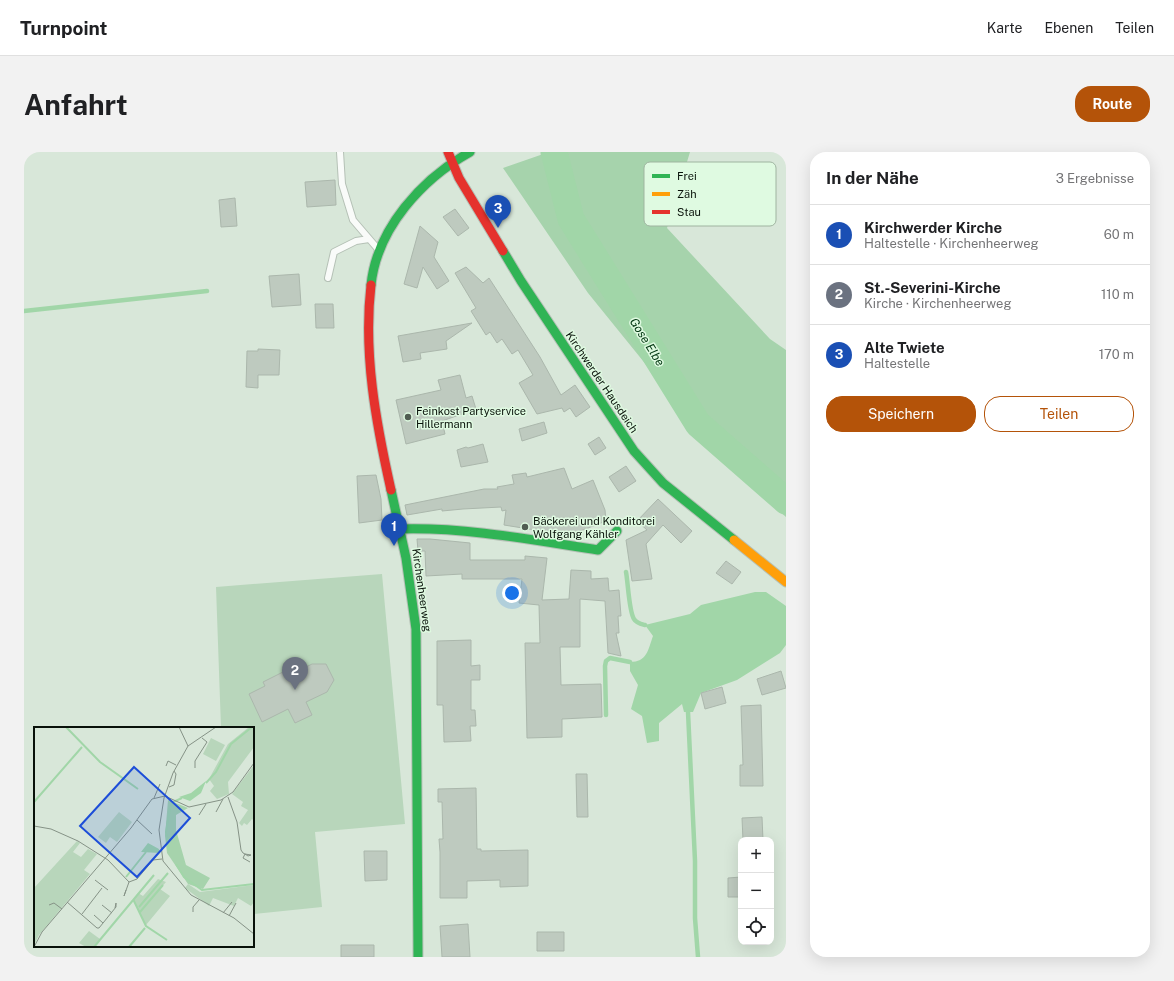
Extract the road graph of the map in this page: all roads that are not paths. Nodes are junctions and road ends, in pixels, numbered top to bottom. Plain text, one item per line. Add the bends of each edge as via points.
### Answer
1 (340, 152) edge
2 (448, 152) edge
3 (470, 152) edge
4 (452, 162) junction
5 (369, 239) junction
6 (379, 250) junction
7 (328, 278) dead end
8 (400, 529) junction
9 (617, 531) dead end
10 (786, 582) edge
11 (418, 957) edge

1 - 5 lane via 342,184 353,220
2 - 4 main road, Kirchwerder Hausdeich
3 - 4 main road, Kirchenheerweg
4 - 6 main road, Kirchenheerweg via 429,181 412,200 386,234
4 - 10 main road, Kirchwerder Hausdeich via 524,286 634,451 663,484
5 - 6 lane
5 - 7 lane via 334,252
6 - 8 main road, Kirchenheerweg via 372,272 369,300 371,376 380,441
8 - 9 main road via 430,528 498,535 598,550
8 - 11 main road, Kirchenheerweg via 416,629

